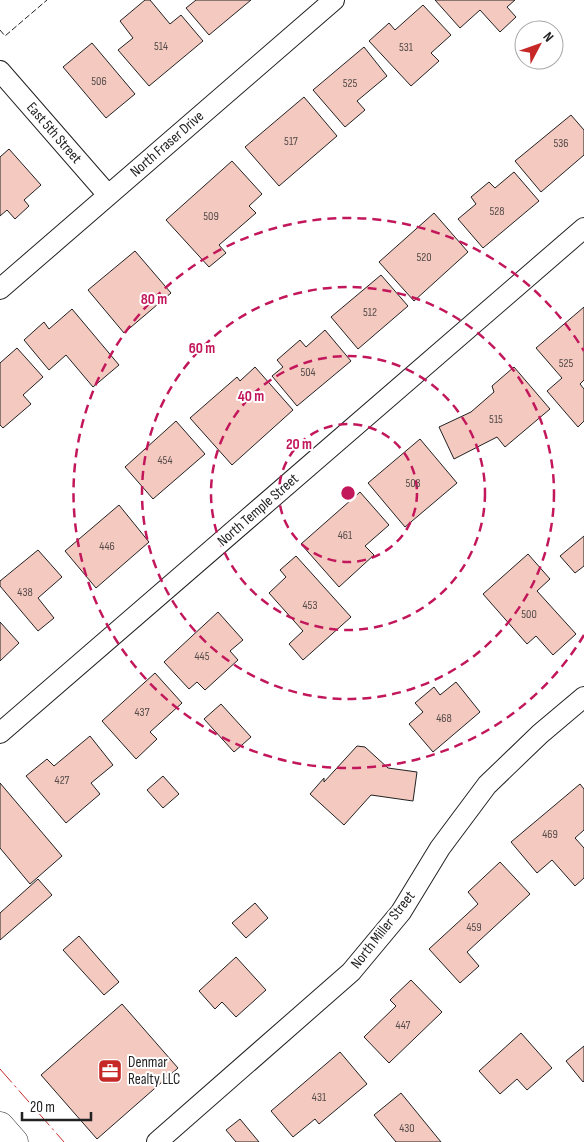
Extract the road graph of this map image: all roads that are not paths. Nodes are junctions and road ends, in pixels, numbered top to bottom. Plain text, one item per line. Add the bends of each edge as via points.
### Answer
1 (334, 0) edge
2 (0, 71) edge
3 (108, 195) junction
4 (584, 228) edge
5 (0, 289) edge
6 (584, 696) edge
7 (0, 733) edge
8 (0, 1126) edge
9 (14, 1142) edge
10 (157, 1142) edge

1 - 3 street, North Fraser Drive
2 - 3 street, East 5th Street
3 - 5 street, North Fraser Drive
4 - 7 street, North Temple Street
6 - 10 street, North Miller Street via 487,785 440,848 401,912 351,972
8 - 9 main road

